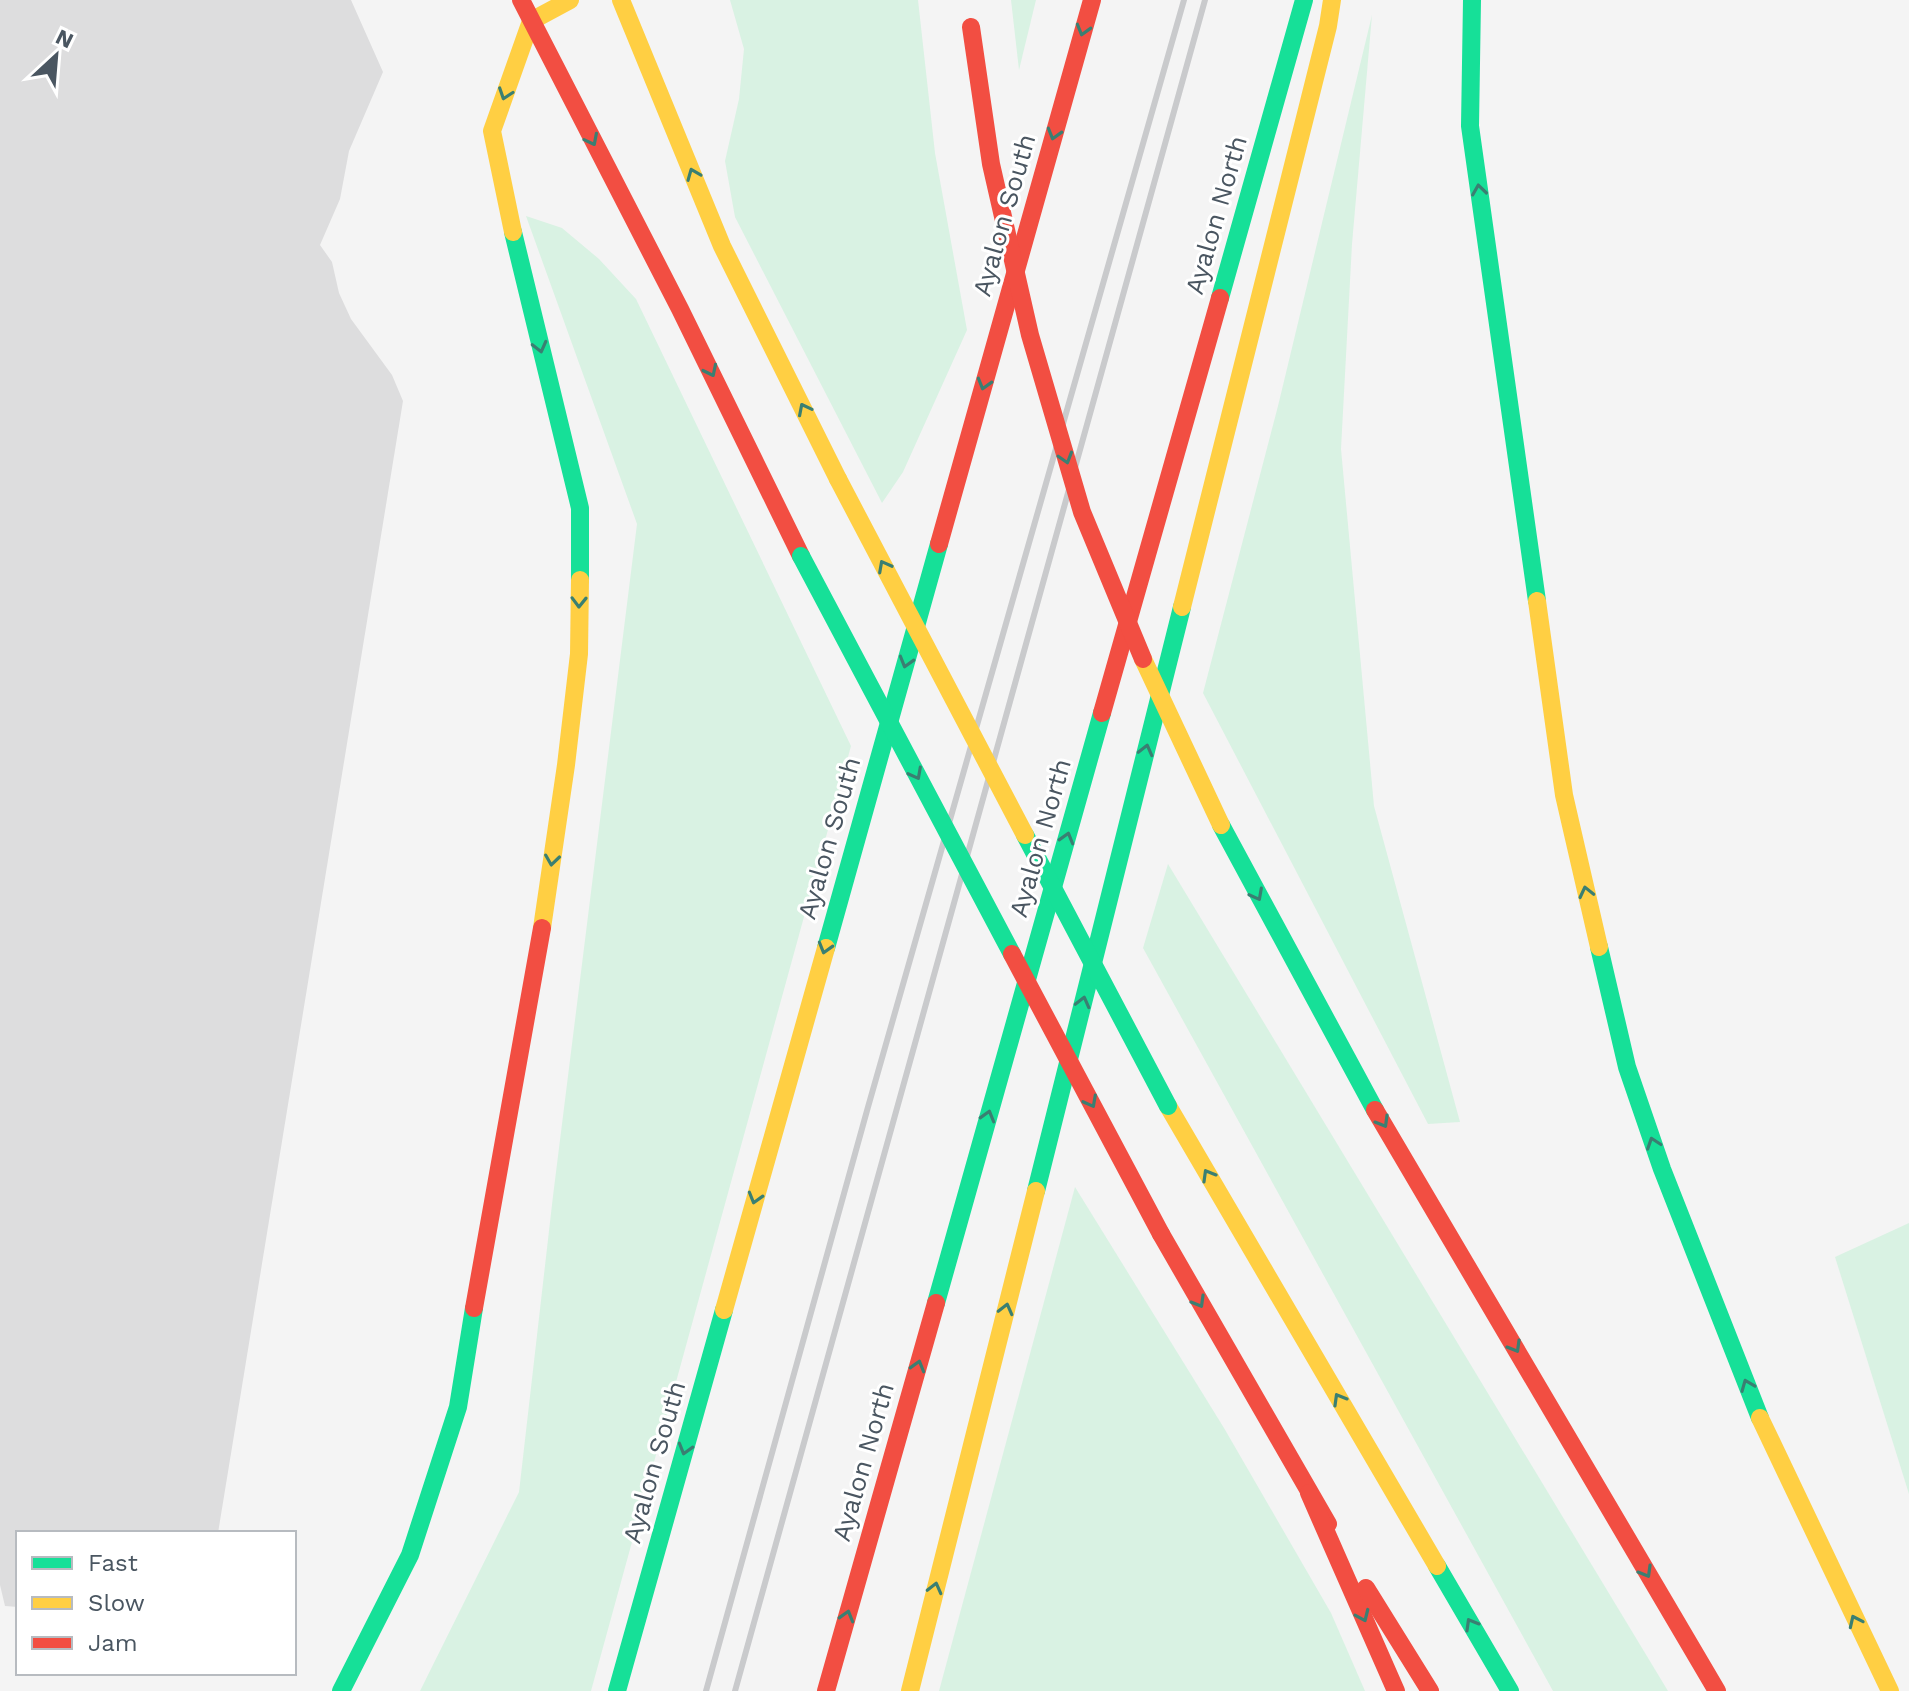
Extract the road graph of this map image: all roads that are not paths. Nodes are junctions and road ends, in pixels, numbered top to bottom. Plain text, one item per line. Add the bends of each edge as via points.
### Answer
1 (521, 0) edge
2 (570, 0) edge
3 (621, 0) edge
4 (1092, 0) edge
5 (1304, 0) edge
6 (1332, 0) edge
7 (1472, 0) edge
8 (970, 20) dead end
9 (531, 21) junction
10 (1309, 1493) junction
11 (341, 1691) edge
12 (617, 1691) edge
13 (826, 1691) edge
14 (910, 1691) edge
15 (1396, 1691) edge
16 (1430, 1691) edge
17 (1510, 1691) edge
18 (1717, 1691) edge
19 (1890, 1691) edge

1 - 9 main road
2 - 9 main road
17 -> 3 main road, bridge via 1168,1106 838,479 722,246
4 -> 12 main road, Ayalon South
13 -> 5 main road, Ayalon North
14 -> 6 main road
19 -> 7 main road via 1768,1437 1627,1067 1564,795 1470,126
8 -> 18 main road, bridge via 991,164 1026,320 1082,512 1150,676 1221,825 1355,1075
9 -> 10 main road, bridge via 801,556 1161,1234
9 -> 11 main road via 492,131 580,508 579,654 537,960 458,1407 410,1555
10 -> 15 main road
10 - 16 main road

